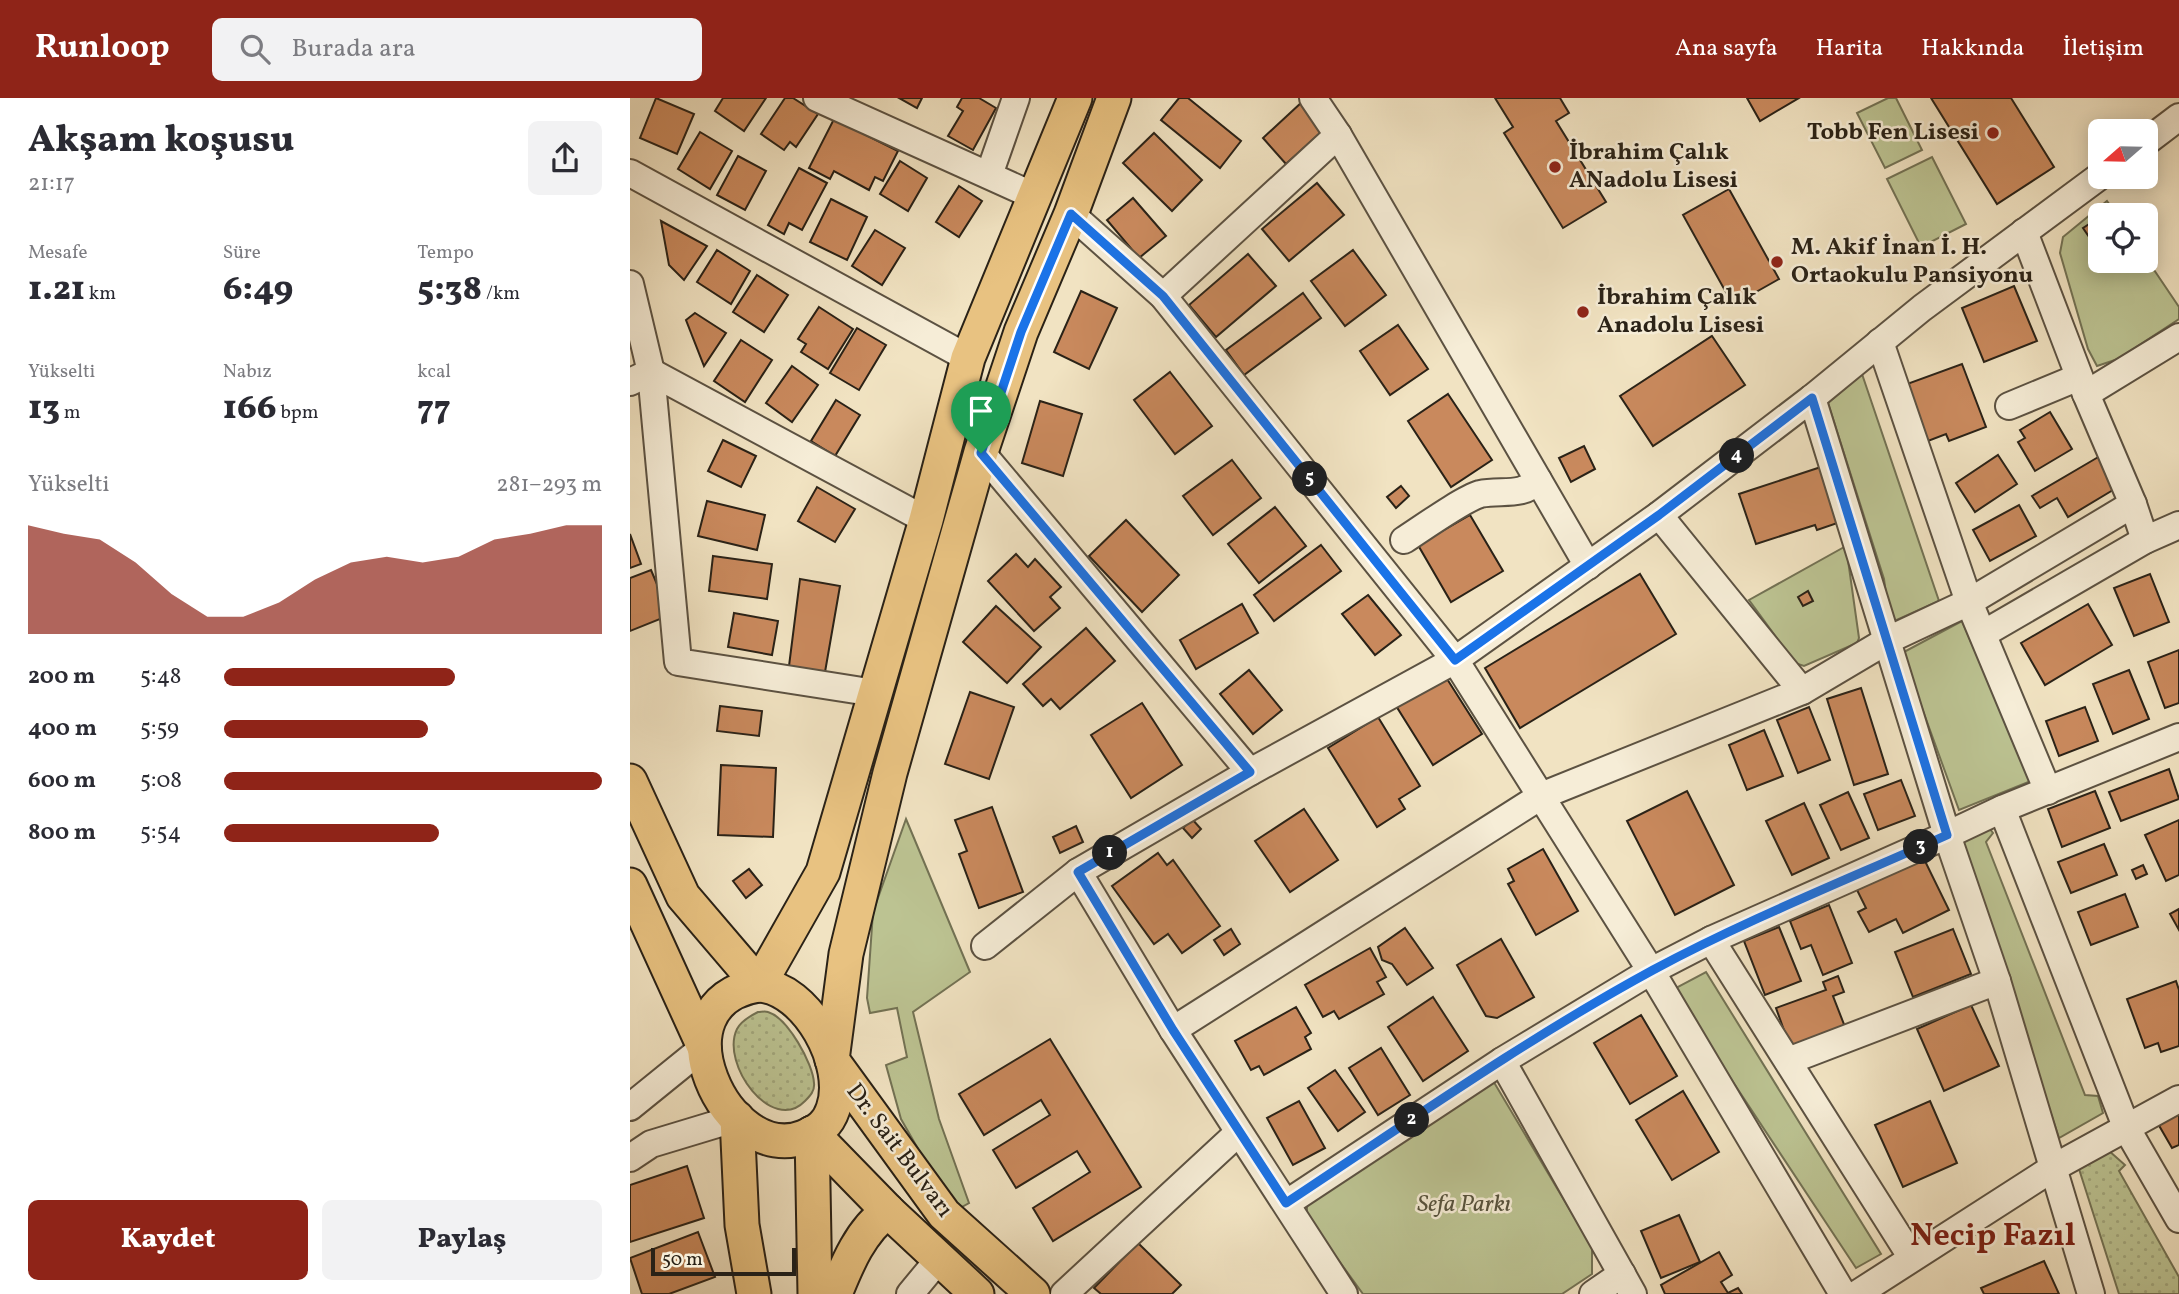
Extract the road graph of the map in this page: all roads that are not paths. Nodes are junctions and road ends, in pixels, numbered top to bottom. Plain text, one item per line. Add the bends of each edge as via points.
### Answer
1 (817, 98) edge
2 (1016, 98) edge
3 (1075, 98) edge
4 (1114, 98) edge
5 (1313, 98) edge
6 (2179, 117) edge
7 (2158, 133) edge
8 (1338, 135) junction
9 (630, 173) edge
10 (989, 175) junction
11 (2088, 185) edge
12 (1034, 196) junction
13 (1071, 214) junction
14 (2024, 232) junction
15 (630, 284) edge
16 (1163, 296) junction
17 (2179, 337) edge
18 (1880, 342) junction
19 (968, 358) junction
20 (640, 377) edge
21 (2082, 385) junction
22 (1812, 398) junction
23 (2009, 406) dead end
24 (981, 453) junction
25 (1538, 480) junction
26 (2133, 505) junction
27 (1659, 515) junction
28 (926, 520) junction
29 (2179, 525) edge
30 (1404, 540) dead end
31 (2145, 540) junction
32 (1588, 566) junction
33 (1969, 602) junction
34 (1983, 634) junction
35 (1888, 640) junction
36 (1455, 660) junction
37 (1802, 691) junction
38 (875, 693) junction
39 (2179, 737) edge
40 (1250, 772) junction
41 (630, 781) edge
42 (2048, 791) junction
43 (1541, 796) junction
44 (2002, 809) junction
45 (1947, 835) junction
46 (1078, 872) junction
47 (630, 885) edge
48 (1711, 940) junction
49 (985, 946) dead end
50 (1651, 971) junction
51 (1997, 981) junction
52 (759, 985) junction
53 (1173, 1030) junction
54 (704, 1047) junction
55 (832, 1060) junction
56 (1502, 1061) junction
57 (1788, 1061) junction
58 (2179, 1099) edge
59 (630, 1107) edge
60 (737, 1118) junction
61 (2127, 1129) junction
62 (812, 1133) junction
63 (1238, 1133) junction
64 (630, 1158) edge
65 (2053, 1168) junction
66 (1286, 1203) junction
67 (888, 1211) junction
68 (2179, 1219) edge
69 (1912, 1258) junction
70 (939, 1259) junction
71 (1628, 1284) edge
72 (754, 1294) edge
73 (815, 1294) edge
74 (835, 1294) edge
75 (910, 1294) edge
76 (977, 1294) edge
77 (1033, 1294) edge
78 (1064, 1294) edge
79 (1344, 1294) edge
80 (1593, 1294) edge
81 (1843, 1294) edge
82 (1857, 1294) edge
83 (2091, 1294) edge

1 - 10 street
2 - 10 street
3 - 12 main road
4 - 13 main road
5 - 8 street
6 - 7 street
8 - 16 street
8 - 25 street
9 - 19 street
10 - 12 street
11 - 14 street
12 - 19 main road
13 - 16 street
13 - 24 main road via 1021,332
14 - 18 street
14 - 21 street
15 - 20 street
16 - 36 street
17 - 21 street
18 - 22 street
18 - 33 street
19 - 28 main road
20 - 28 street
20 - 38 street via 678,663
21 - 23 street
21 - 26 street
22 - 27 street
22 - 35 street
24 - 40 street
24 - 55 main road via 885,792 846,954
25 - 30 street via 1517,492 1475,496
25 - 32 street
26 - 31 street
26 - 33 street
27 - 32 street
27 - 37 street
28 - 38 main road
29 - 31 street
31 - 34 street
32 - 36 street
33 - 34 street
33 - 35 street
34 - 42 street
35 - 37 street
35 - 45 street
36 - 40 street
36 - 43 street
37 - 43 street
38 - 52 main road via 824,872
39 - 42 street
40 - 46 street
41 - 52 main road via 683,896
42 - 44 street
43 - 50 street
43 - 53 street
44 - 45 street
44 - 61 street
45 - 48 street
45 - 51 street
46 - 49 street
46 - 53 street
47 - 54 main road
48 - 50 street
48 - 57 street
50 - 56 street
50 - 81 street
51 - 57 street
51 - 65 street
52 - 54 main road via 730,994 715,1007
52 - 55 main road via 772,986 806,1011
53 - 63 street
54 - 59 street
54 - 60 main road via 711,1077
55 - 62 main road via 836,1102 830,1121
55 - 77 main road, Dr. Sait Bulvarı via 944,1214
56 - 66 street
56 - 71 street
57 - 69 street
58 - 61 street
60 - 62 main road via 760,1135 780,1140
60 - 64 street via 651,1144
60 - 72 main road via 742,1225
61 - 65 street
61 - 68 street
62 - 67 main road, Dr. Sait Bulvarı
62 - 73 main road
63 - 66 street
63 - 78 street
65 - 69 street
65 - 83 street
66 - 79 street
67 - 70 main road, Dr. Sait Bulvarı
67 - 74 main road via 860,1242
69 - 82 street
70 - 75 street
70 - 76 main road, Dr. Sait Bulvarı
71 - 80 street

